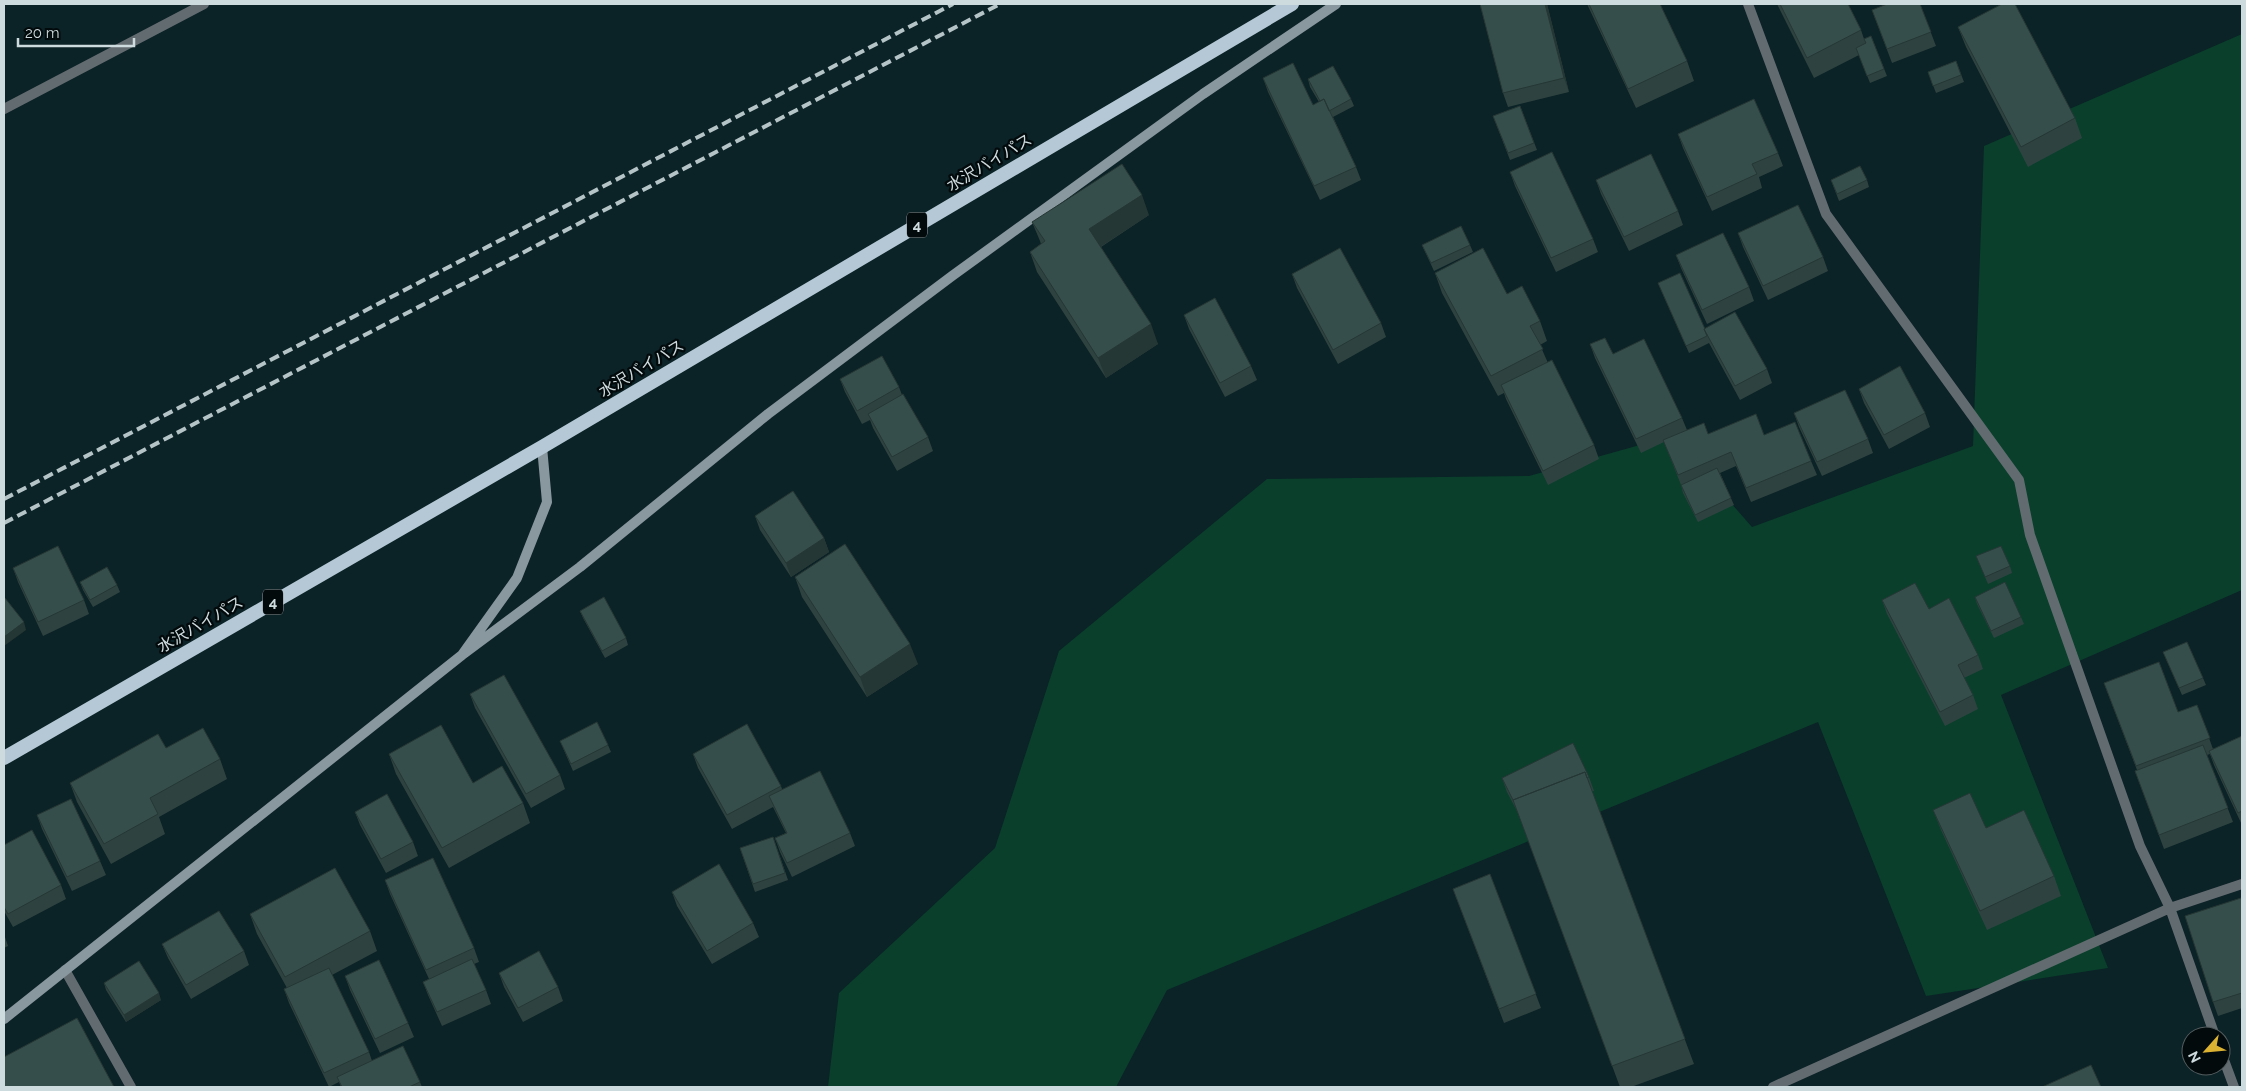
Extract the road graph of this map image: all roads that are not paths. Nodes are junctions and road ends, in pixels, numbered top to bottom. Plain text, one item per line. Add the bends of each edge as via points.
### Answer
1 (204, 4) edge
2 (1292, 4) edge
3 (1336, 4) edge
4 (1748, 4) edge
5 (4, 109) edge
6 (542, 447) junction
7 (462, 655) junction
8 (4, 758) edge
9 (2242, 884) edge
10 (2170, 908) junction
11 (66, 970) junction
12 (4, 1019) edge
13 (2212, 1026) edge
14 (131, 1087) edge
15 (1773, 1087) edge

1 - 5 street
2 - 6 highway, 水沢バイパス / 4
3 - 7 main road via 1203,94 952,276 768,414 580,566
4 - 10 street via 1826,214 2018,480 2030,535 2140,846
6 - 7 main road via 547,502 517,578
6 - 8 highway, 水沢バイパス / 4
7 - 11 main road
9 - 10 street
10 - 13 street
10 - 15 street
11 - 12 main road
11 - 14 street

